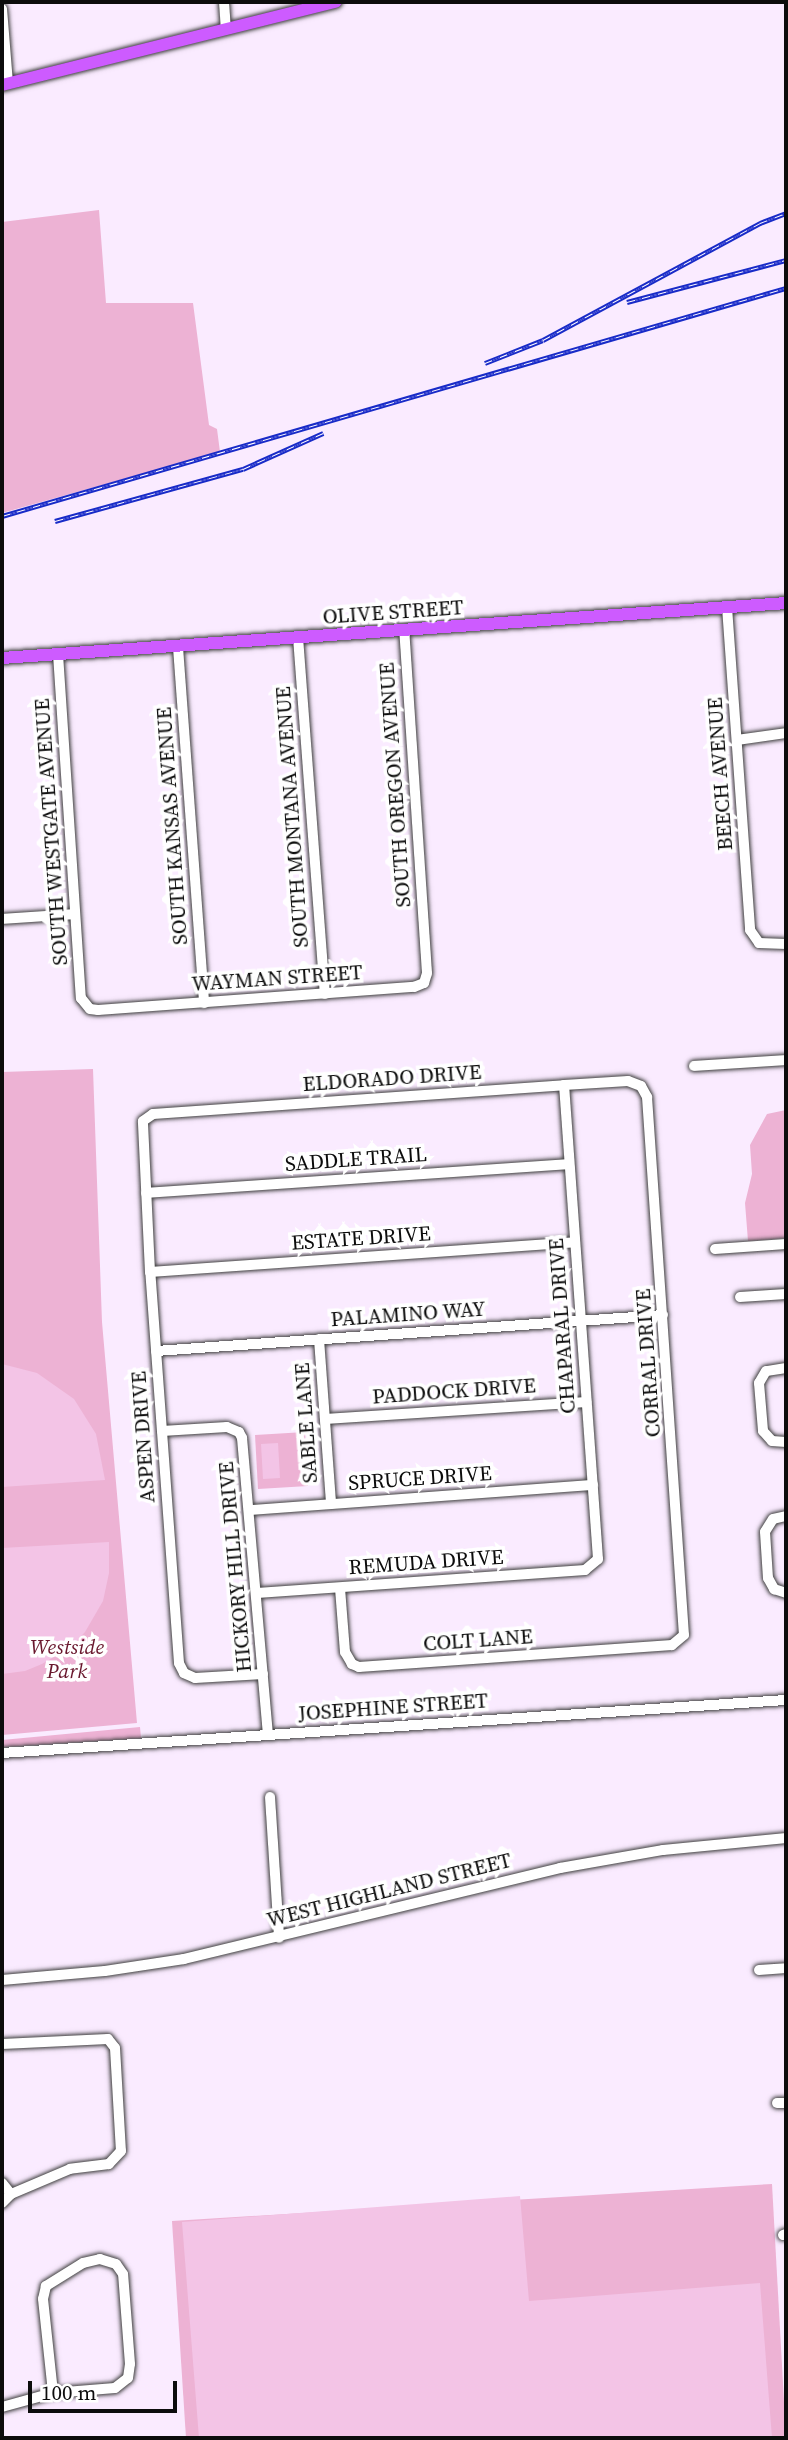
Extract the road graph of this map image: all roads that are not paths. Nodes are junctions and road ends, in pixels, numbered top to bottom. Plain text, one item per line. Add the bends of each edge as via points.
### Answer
1 (224, 2) edge
2 (336, 2) edge
3 (2, 9) edge
4 (226, 29) junction
5 (5, 85) edge
6 (786, 603) edge
7 (727, 607) junction
8 (404, 631) junction
9 (298, 638) junction
10 (178, 647) junction
11 (58, 654) junction
12 (2, 659) edge
13 (786, 733) edge
14 (737, 740) junction
15 (75, 914) junction
16 (2, 919) edge
17 (425, 936) joint
18 (786, 944) edge
19 (324, 994) junction
20 (204, 1003) junction
21 (86, 1005) joint
22 (786, 1060) edge
23 (694, 1066) dead end
24 (564, 1085) junction
25 (641, 1086) joint
26 (146, 1118) joint
27 (569, 1164) junction
28 (146, 1193) junction
29 (575, 1242) junction
30 (786, 1244) edge
31 (715, 1249) dead end
32 (150, 1272) junction
33 (786, 1294) edge
34 (740, 1297) dead end
35 (663, 1315) junction
36 (581, 1321) junction
37 (319, 1339) junction
38 (156, 1351) junction
39 (786, 1368) edge
40 (586, 1402) junction
41 (324, 1419) junction
42 (162, 1431) junction
43 (786, 1442) edge
44 (593, 1485) junction
45 (331, 1503) junction
46 (251, 1510) junction
47 (786, 1516) edge
48 (595, 1563) joint
49 (340, 1587) junction
50 (257, 1593) junction
51 (786, 1593) edge
52 (683, 1638) joint
53 (263, 1674) junction
54 (786, 1700) edge
55 (268, 1735) junction
56 (2, 1753) edge
57 (270, 1797) dead end
58 (786, 1838) edge
59 (279, 1938) junction
60 (786, 1968) edge
61 (759, 1970) dead end
62 (2, 1980) edge
63 (2, 2044) edge
64 (2, 2183) edge
65 (11, 2194) junction
66 (2, 2203) edge
67 (53, 2393) junction
68 (2, 2407) edge

1 - 4 street
2 - 4 main road
3 - 5 street
4 - 5 main road
6 - 7 main road, OLIVE STREET
7 - 8 main road, OLIVE STREET
7 - 14 street, BEECH AVENUE
8 - 9 main road, OLIVE STREET
8 - 17 street, SOUTH OREGON AVENUE
9 - 10 main road, OLIVE STREET
9 - 19 street, SOUTH MONTANA AVENUE
10 - 11 main road, OLIVE STREET
10 - 20 street, SOUTH KANSAS AVENUE
11 - 12 main road, OLIVE STREET
11 - 15 street, SOUTH WESTGATE AVENUE
13 - 14 street
14 - 18 street, BEECH AVENUE via 753,937 766,946
15 - 16 street
15 - 21 street, SOUTH WESTGATE AVENUE
17 - 19 street, WAYMAN STREET via 428,973 419,986
19 - 20 street, WAYMAN STREET
20 - 21 street, WAYMAN STREET via 98,1010
22 - 23 street
24 - 25 street, ELDORADO DRIVE via 628,1081
24 - 26 street, ELDORADO DRIVE
24 - 27 street, CHAPARAL DRIVE
25 - 35 street, CORRAL DRIVE via 647,1097
26 - 28 street, ASPEN DRIVE via 141,1126
27 - 28 street, SADDLE TRAIL
27 - 29 street, CHAPARAL DRIVE
28 - 32 street, ASPEN DRIVE
29 - 32 street, ESTATE DRIVE
29 - 36 street, CHAPARAL DRIVE
30 - 31 street
32 - 38 street, ASPEN DRIVE
33 - 34 street
35 - 36 street, PALAMINO WAY
35 - 52 street, CORRAL DRIVE
36 - 37 street, PALAMINO WAY
36 - 40 street, CHAPARAL DRIVE
37 - 38 street, PALAMINO WAY
37 - 41 street, SABLE LANE
38 - 42 street, ASPEN DRIVE
39 - 43 street via 766,1371 759,1383 763,1431 772,1441
40 - 41 street, PADDOCK DRIVE
40 - 44 street, CHAPARAL DRIVE
41 - 45 street, SABLE LANE
42 - 46 street, HICKORY HILL DRIVE via 227,1427 239,1432
42 - 53 street, ASPEN DRIVE via 181,1669 195,1678
44 - 45 street, SPRUCE DRIVE
44 - 48 street, CHAPARAL DRIVE via 599,1550
45 - 46 street, SPRUCE DRIVE
46 - 50 street, HICKORY HILL DRIVE
47 - 51 street via 768,1524 767,1556 770,1584
48 - 49 street, REMUDA DRIVE via 585,1570
49 - 50 street, REMUDA DRIVE
49 - 52 street, COLT LANE via 345,1652 359,1667 672,1646
50 - 53 street, HICKORY HILL DRIVE
53 - 55 street, HICKORY HILL DRIVE
54 - 55 street, JOSEPHINE STREET
55 - 56 street, JOSEPHINE STREET
57 - 59 street
58 - 59 street, WEST HIGHLAND STREET via 572,1865
59 - 62 street, WEST HIGHLAND STREET via 106,1971
60 - 61 street
63 - 65 street via 99,2037 115,2048 119,2156 109,2164 70,2169
64 - 65 street
65 - 66 street
67 - 67 street via 102,2391 116,2388 128,2378 123,2274 116,2264 100,2259 83,2263 46,2286 43,2299
67 - 68 street

